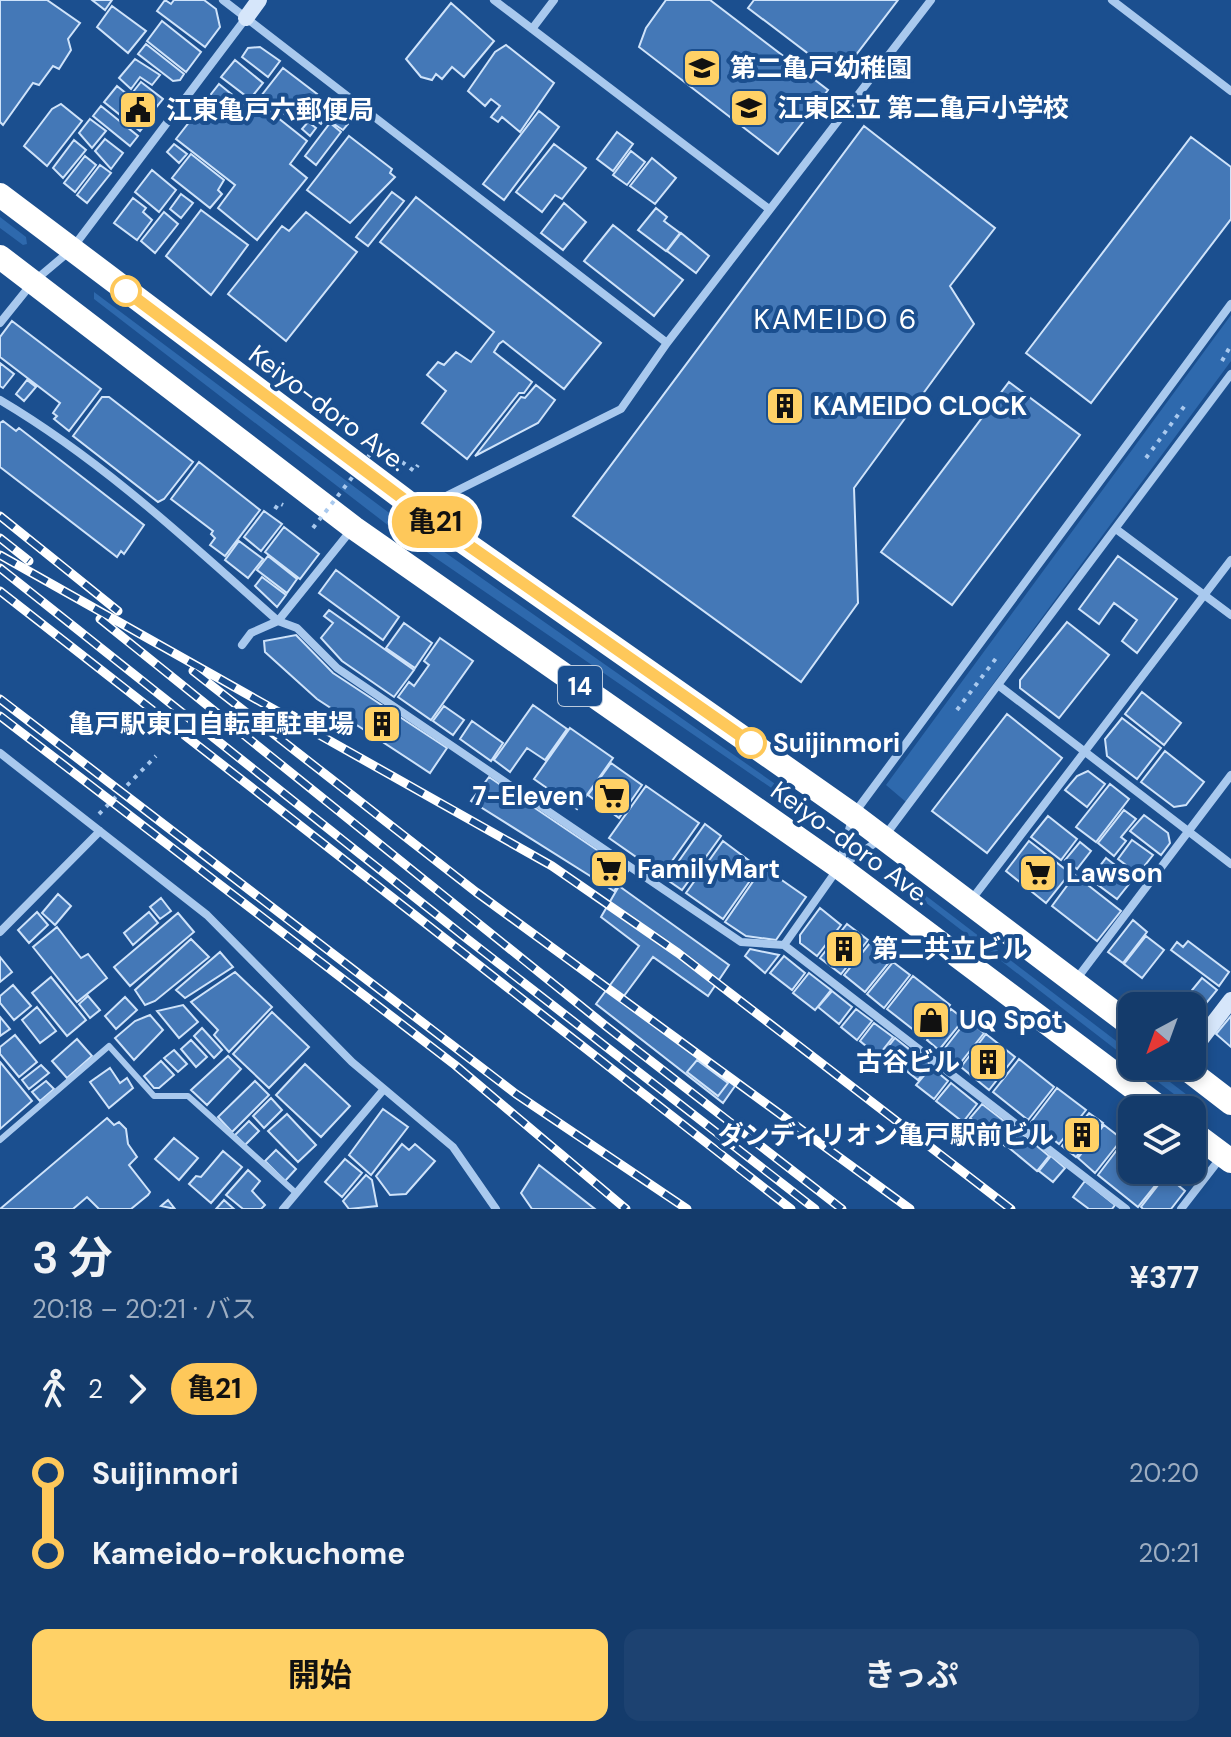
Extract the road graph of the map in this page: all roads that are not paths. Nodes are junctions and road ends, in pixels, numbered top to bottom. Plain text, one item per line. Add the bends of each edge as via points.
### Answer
1 (223, 0) edge
2 (259, 0) edge
3 (494, 0) edge
4 (554, 0) edge
5 (931, 0) edge
6 (1112, 0) edge
7 (246, 18) junction
8 (532, 29) junction
9 (1231, 91) edge
10 (0, 195) edge
11 (769, 209) junction
12 (71, 250) junction
13 (0, 257) edge
14 (33, 282) junction
15 (1231, 304) edge
16 (0, 323) edge
17 (667, 343) junction
18 (1231, 374) edge
19 (0, 400) edge
20 (418, 510) junction
21 (354, 528) junction
22 (1116, 529) junction
23 (1231, 560) edge
24 (1204, 594) junction
25 (1231, 615) edge
26 (278, 621) junction
27 (242, 645) dead end
28 (998, 685) junction
29 (1085, 752) junction
30 (0, 753) edge
31 (1231, 775) edge
32 (853, 815) junction
33 (100, 831) junction
34 (1188, 832) junction
35 (884, 837) junction
36 (1231, 864) edge
37 (839, 867) junction
38 (970, 902) junction
39 (0, 932) edge
40 (784, 945) junction
41 (1074, 982) junction
42 (1231, 1000) edge
43 (1118, 1015) edge
44 (1206, 1033) edge
45 (1201, 1080) edge
46 (384, 1089) junction
47 (1144, 1096) edge
48 (1231, 1103) edge
49 (0, 1140) edge
50 (1206, 1142) edge
51 (1227, 1158) edge
52 (296, 1193) junction
53 (283, 1209) edge
54 (496, 1209) edge
55 (1126, 1209) edge
56 (1181, 1209) edge

1 - 7 street
2 - 7 street
3 - 8 street
4 - 8 street
5 - 11 street
6 - 9 street
7 - 12 street
7 - 17 street
8 - 11 street
10 - 12 highway, Keiyo-doro Ave. / 14
11 - 17 street
12 - 14 street
12 - 20 highway, Keiyo-doro Ave. / 14
13 - 14 highway, Keiyo-doro Ave. / 14
14 - 16 street
14 - 21 highway, Keiyo-doro Ave. / 14
15 - 32 street
17 - 20 street via 621,409
18 - 22 street
19 - 26 street via 128,488
20 - 32 highway, Keiyo-doro Ave. / 14
21 - 26 street
21 - 37 highway, Keiyo-doro Ave. / 14
22 - 24 street
22 - 28 street
23 - 24 street
24 - 25 street
24 - 29 street
26 - 27 street via 251,633
26 - 40 street via 297,628 337,668 741,942
28 - 29 street
28 - 35 street
29 - 34 street
29 - 38 street
30 - 33 street via 93,819
31 - 34 street
32 - 35 highway, Keiyo-doro Ave. / 14
32 - 37 street
33 - 39 street
33 - 46 street via 207,915
34 - 36 street
34 - 41 street
35 - 37 street
35 - 38 highway, Keiyo-doro Ave. / 14
37 - 40 street
37 - 47 highway, Keiyo-doro Ave. / 14
38 - 41 highway, Keiyo-doro Ave. / 14
40 - 55 street
41 - 43 highway, Keiyo-doro Ave. / 14
42 - 44 street
45 - 48 highway
46 - 52 street
46 - 54 street via 453,1147
49 - 52 lane via 109,1046 154,1096 188,1096
50 - 51 highway
51 - 56 street
52 - 53 street

